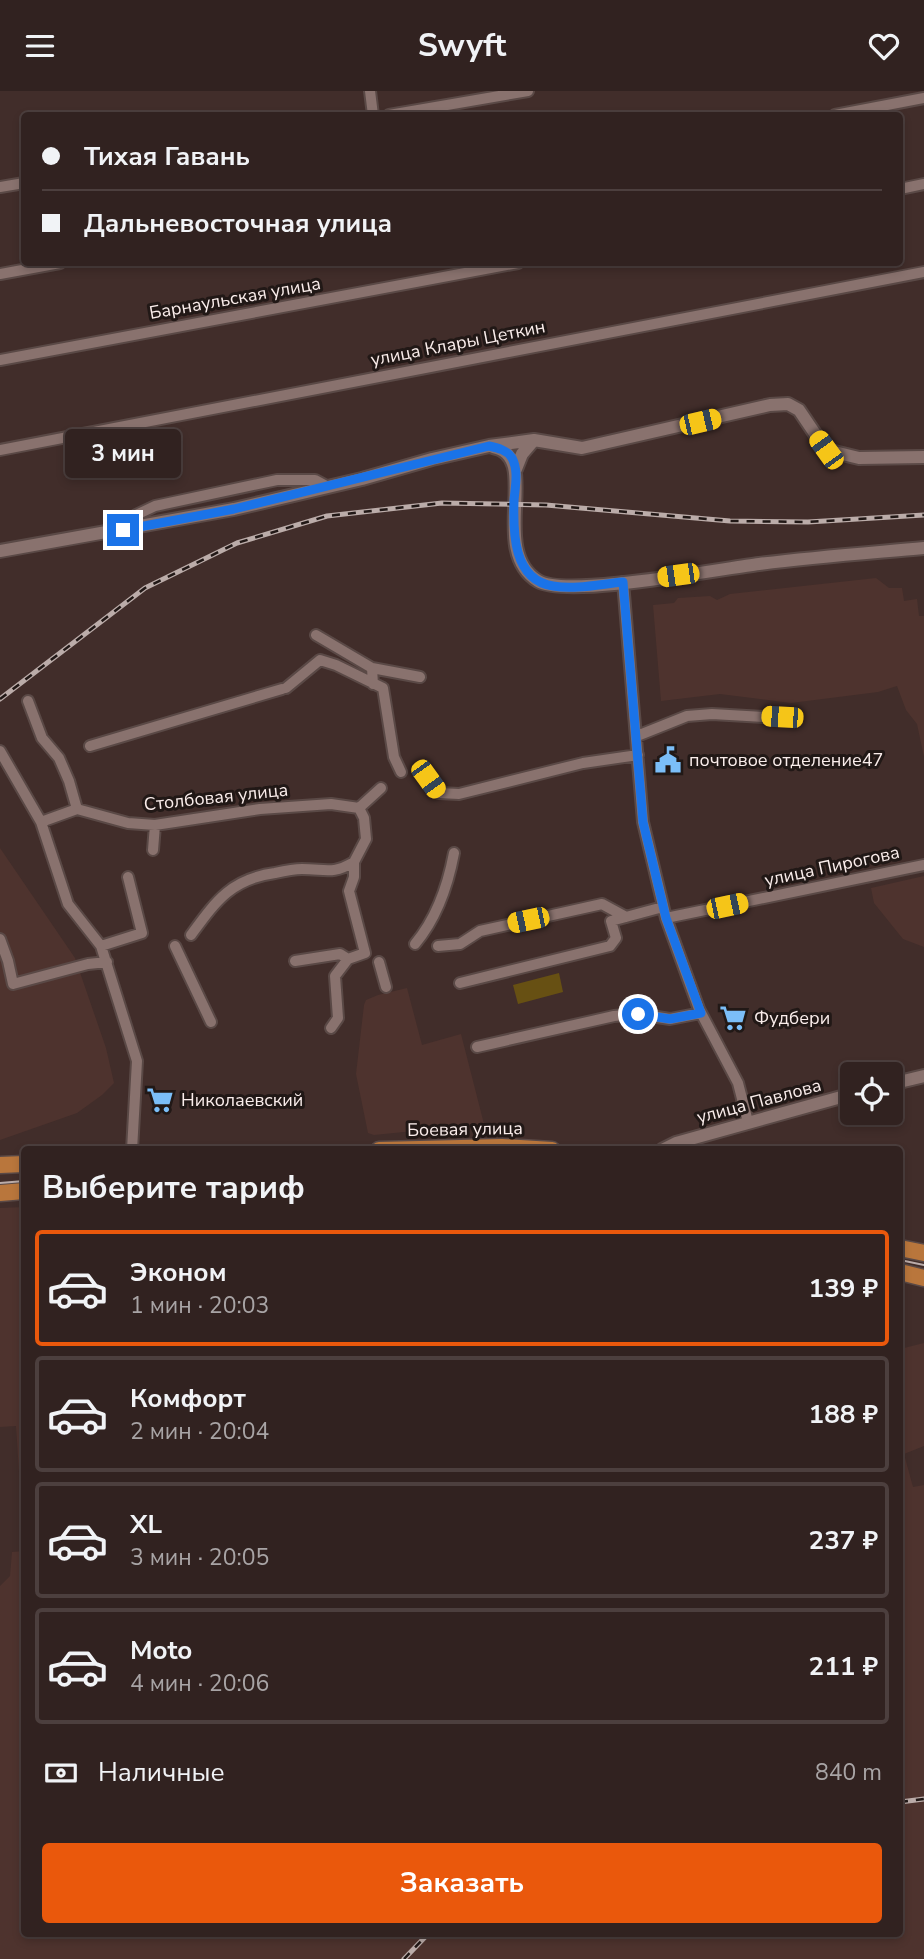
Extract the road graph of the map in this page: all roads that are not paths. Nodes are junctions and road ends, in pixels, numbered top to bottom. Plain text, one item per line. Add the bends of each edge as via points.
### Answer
1 (370, 91) edge
2 (528, 91) edge
3 (924, 98) edge
4 (373, 112) edge
5 (406, 112) edge
6 (851, 112) edge
7 (21, 184) edge
8 (924, 184) edge
9 (0, 187) edge
10 (903, 188) edge
11 (44, 266) edge
12 (502, 266) edge
13 (924, 272) edge
14 (0, 274) edge
15 (0, 360) edge
16 (534, 440) junction
17 (489, 446) junction
18 (0, 450) edge
19 (924, 457) edge
20 (516, 469) junction
21 (328, 487) junction
22 (129, 529) junction
23 (924, 548) edge
24 (0, 551) edge
25 (623, 582) junction
26 (316, 635) dead end
27 (372, 668) junction
28 (420, 677) dead end
29 (373, 684) junction
30 (28, 701) dead end
31 (782, 717) dead end
32 (637, 736) junction
33 (90, 746) dead end
34 (0, 751) edge
35 (638, 755) junction
36 (401, 772) dead end
37 (428, 779) dead end
38 (382, 788) dead end
39 (359, 808) junction
40 (77, 809) junction
41 (41, 822) junction
42 (155, 825) junction
43 (153, 850) dead end
44 (454, 853) dead end
45 (354, 862) junction
46 (924, 865) edge
47 (128, 877) dead end
48 (664, 912) junction
49 (626, 917) junction
50 (191, 935) dead end
51 (0, 939) edge
52 (415, 944) dead end
53 (102, 946) junction
54 (175, 946) dead end
55 (438, 946) dead end
56 (348, 959) junction
57 (295, 961) dead end
58 (107, 962) junction
59 (379, 962) dead end
60 (460, 983) dead end
61 (386, 987) dead end
62 (701, 1013) junction
63 (211, 1022) dead end
64 (331, 1028) dead end
65 (477, 1047) dead end
66 (924, 1076) edge
67 (903, 1081) edge
68 (840, 1097) edge
69 (748, 1122) junction
70 (132, 1146) edge
71 (670, 1146) edge
72 (21, 1164) edge
73 (0, 1165) edge
74 (21, 1191) edge
75 (0, 1193) edge
76 (903, 1249) edge
77 (924, 1253) edge
78 (903, 1273) edge
79 (924, 1278) edge

1 - 4 street
2 - 5 street
3 - 6 street
7 - 9 street
8 - 10 street
11 - 14 street
12 - 15 street, Барнаульская улица
13 - 18 street, улица Клары Цеткин
16 - 17 street
16 - 19 street via 582,448 788,404 800,410 826,450 859,458
16 - 20 street
17 - 20 street via 511,456
17 - 21 street
20 - 25 street via 516,546 528,574 551,586
21 - 22 street
21 - 22 street via 315,480 277,480 155,506 136,515
22 - 24 street
23 - 25 street
25 - 32 street
26 - 27 street
27 - 28 street
27 - 29 street
29 - 33 street via 320,660 284,688
29 - 36 street via 383,688 394,757
30 - 40 street via 42,738 59,758
31 - 32 street via 687,716
32 - 35 street
34 - 41 street
35 - 37 street via 583,763 459,794 439,793
35 - 48 street via 643,822
38 - 39 street
39 - 42 street, Столбовая улица via 331,804 260,809
39 - 45 street via 366,839
40 - 41 street
40 - 42 street, Столбовая улица
41 - 53 street via 68,904
42 - 43 street
44 - 52 street via 439,902
45 - 50 street via 338,871 299,869 241,881 215,902
45 - 56 street via 349,891 365,953
46 - 48 street, улица Пирогова
47 - 53 street via 142,933
48 - 49 street, улица Пирогова
48 - 62 street
49 - 55 street via 602,904 480,931 460,944
49 - 60 street via 611,921 616,938 610,946
51 - 58 street via 13,984
53 - 58 street
54 - 63 street
56 - 57 street via 340,954
56 - 64 street via 335,976 338,1018
58 - 70 street via 137,1061
59 - 61 street
62 - 65 street via 670,1019 614,1016
62 - 69 street via 738,1083
66 - 67 street
68 - 69 street, улица Павлова
69 - 71 street, улица Павлова
72 - 73 main road
74 - 75 main road
76 - 77 main road
78 - 79 main road

